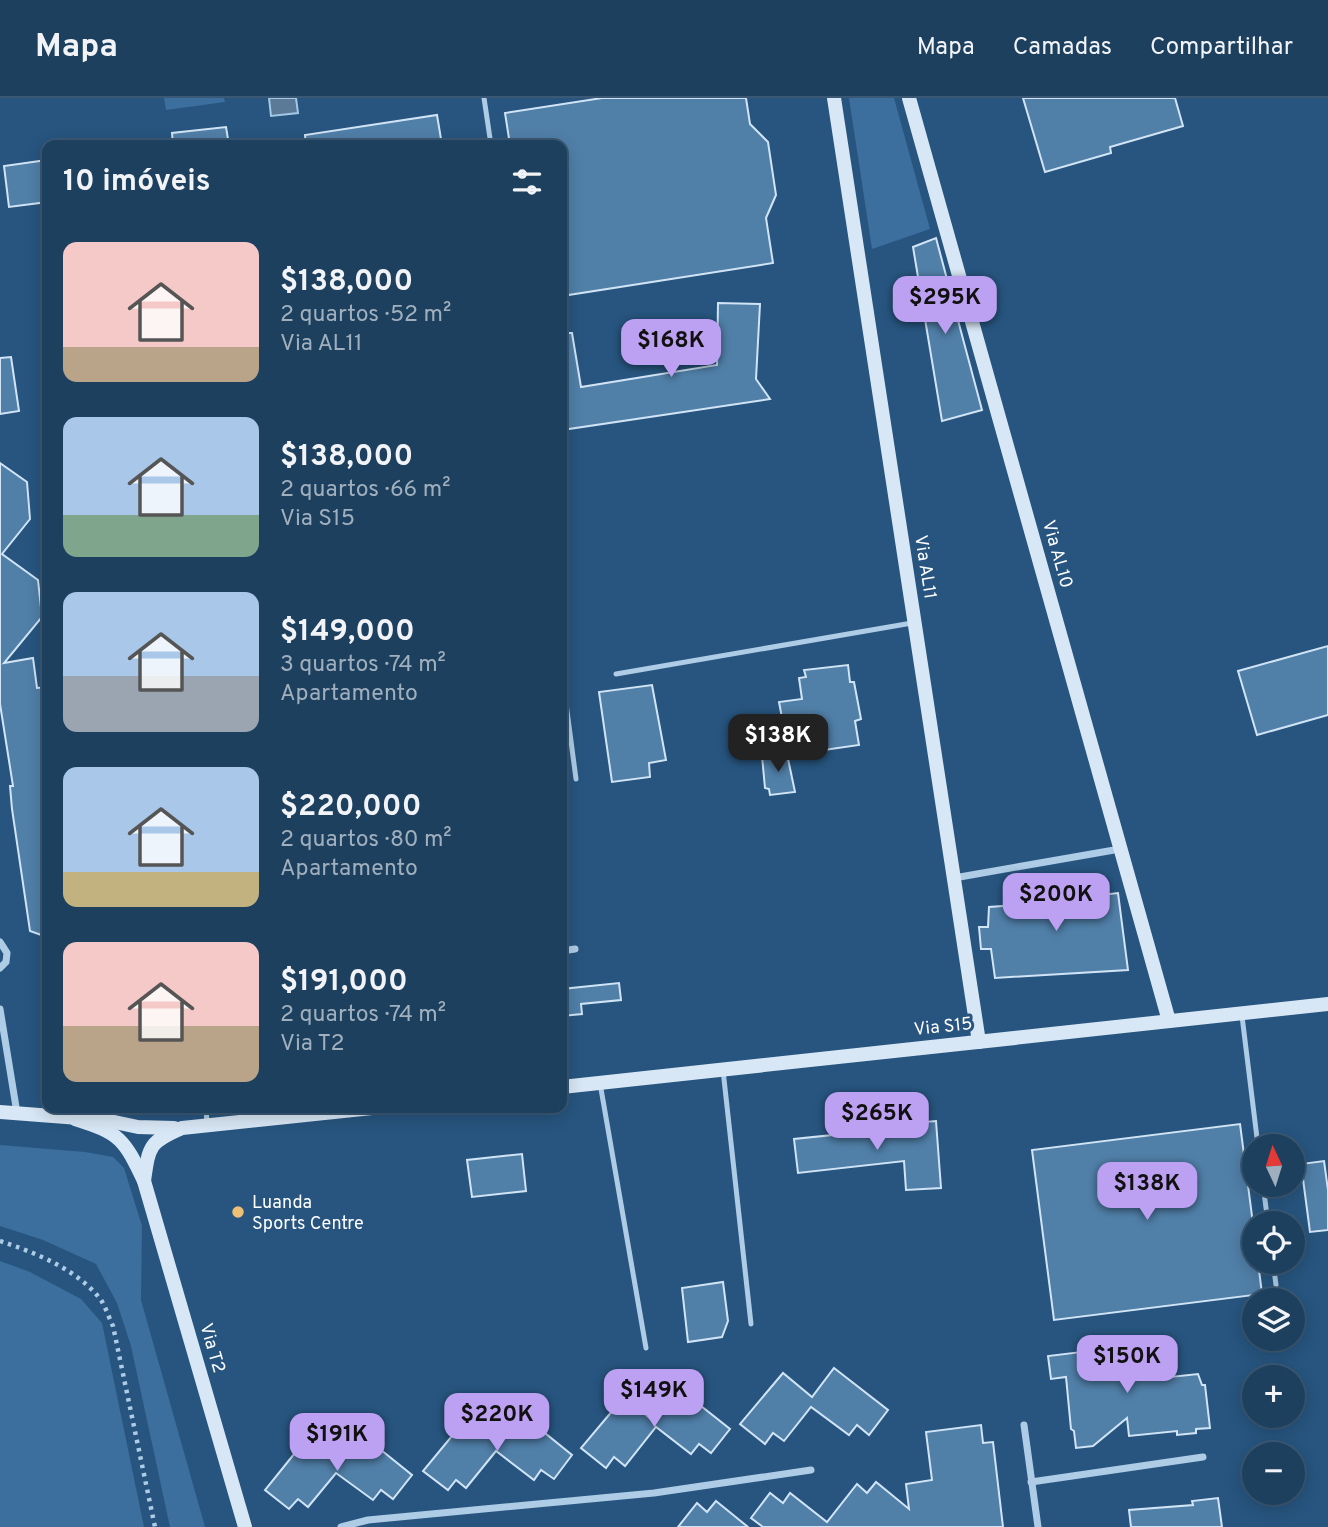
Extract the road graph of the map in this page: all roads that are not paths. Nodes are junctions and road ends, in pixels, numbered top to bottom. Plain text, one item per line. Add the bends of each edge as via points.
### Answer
1 (484, 98) edge
2 (834, 98) edge
3 (909, 98) edge
4 (490, 140) edge
5 (915, 622) junction
6 (616, 674) dead end
7 (567, 711) edge
8 (576, 779) dead end
9 (1121, 849) junction
10 (954, 878) junction
11 (0, 942) edge
12 (575, 949) dead end
13 (567, 950) edge
14 (0, 968) edge
15 (1328, 1004) edge
16 (0, 1009) edge
17 (1241, 1013) junction
18 (1169, 1021) junction
19 (979, 1042) junction
20 (723, 1070) junction
21 (600, 1083) junction
22 (567, 1086) edge
23 (0, 1112) edge
24 (17, 1113) junction
25 (207, 1113) edge
26 (326, 1113) edge
27 (75, 1119) junction
28 (208, 1126) junction
29 (182, 1128) junction
30 (1256, 1134) edge
31 (144, 1181) junction
32 (1275, 1274) edge
33 (1276, 1285) dead end
34 (751, 1324) dead end
35 (646, 1348) dead end
36 (1024, 1425) dead end
37 (1203, 1457) dead end
38 (811, 1470) dead end
39 (1031, 1482) junction
40 (403, 1523) edge
41 (245, 1527) edge
42 (341, 1527) edge
43 (1038, 1527) edge

1 - 4 lane
2 - 5 street, Via AL11
3 - 9 street, Via AL10
5 - 6 lane
5 - 10 street, Via AL11
7 - 8 lane
9 - 10 street
9 - 18 street, Via AL10
10 - 19 street, Via AL11
11 - 14 street via 7,958
12 - 13 street
15 - 17 street, Via S15
16 - 24 street
17 - 18 street, Via S15
17 - 30 lane
18 - 19 street, Via S15
19 - 20 street, Via S15
20 - 21 street, Via S15
20 - 34 lane
21 - 22 street, Via S15
21 - 35 lane
23 - 24 street
24 - 27 street
25 - 28 lane
26 - 28 street
27 - 29 street
27 - 31 street, Via T2 via 106,1128 121,1140
28 - 29 street
29 - 31 street via 163,1136 148,1150
31 - 41 street, Via T2
32 - 33 lane
36 - 39 street
37 - 39 street
38 - 40 street
39 - 43 street
40 - 42 street via 368,1520

